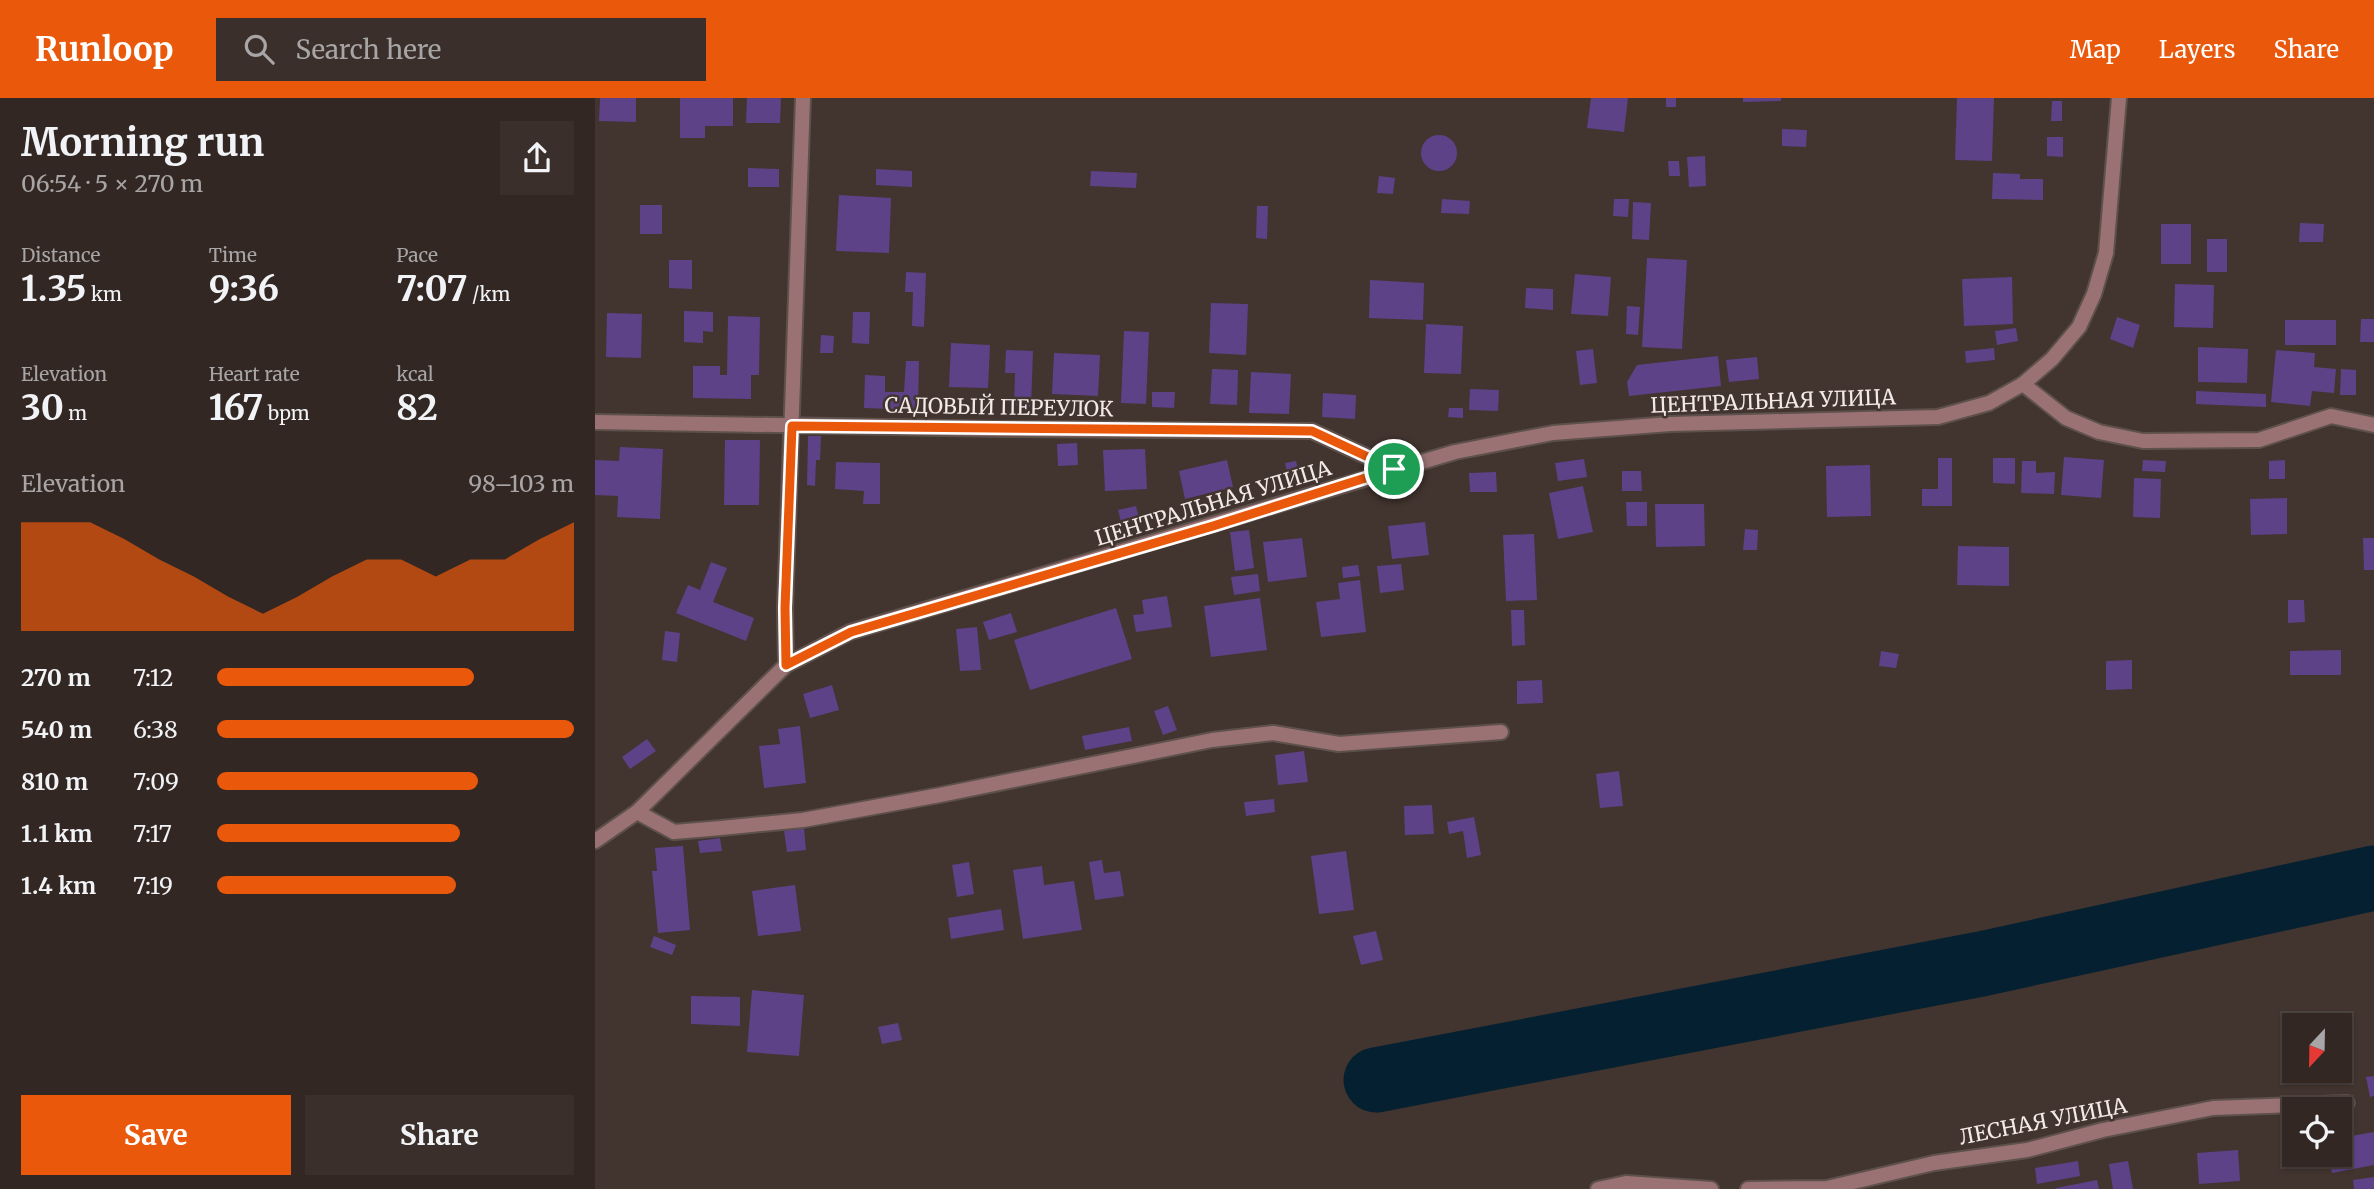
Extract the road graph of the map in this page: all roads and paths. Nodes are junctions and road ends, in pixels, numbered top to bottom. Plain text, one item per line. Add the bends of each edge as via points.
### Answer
1 (803, 98) edge
2 (2119, 98) edge
3 (2023, 384) junction
4 (595, 422) edge
5 (2374, 425) edge
6 (792, 426) junction
7 (1394, 469) junction
8 (786, 665) junction
9 (1501, 732) dead end
10 (637, 812) junction
11 (595, 841) edge
12 (2282, 1105) edge
13 (1598, 1189) edge
14 (1711, 1189) edge
15 (1748, 1189) edge

1 - 6 street
2 - 3 street, ЦЕНТРАЛЬНАЯ УЛИЦА via 2106,253 2094,294 2079,327
3 - 5 street via 2066,418 2099,432 2143,442 2259,440 2331,416
3 - 7 street, ЦЕНТРАЛЬНАЯ УЛИЦА via 1989,403 1938,417 1670,424 1553,433
4 - 6 street, САДОВЫЙ ПЕРЕУЛОК
6 - 7 street, САДОВЫЙ ПЕРЕУЛОК via 1312,431
6 - 8 street
7 - 8 street, ЦЕНТРАЛЬНАЯ УЛИЦА via 851,632
8 - 10 street, ЦЕНТРАЛЬНАЯ УЛИЦА
9 - 10 street via 1339,744 1273,733 1212,740 803,820 721,828 674,832
10 - 11 street, ЦЕНТРАЛЬНАЯ УЛИЦА
12 - 15 street, ЛЕСНАЯ УЛИЦА via 2213,1108 1827,1188
13 - 14 street via 1626,1183

